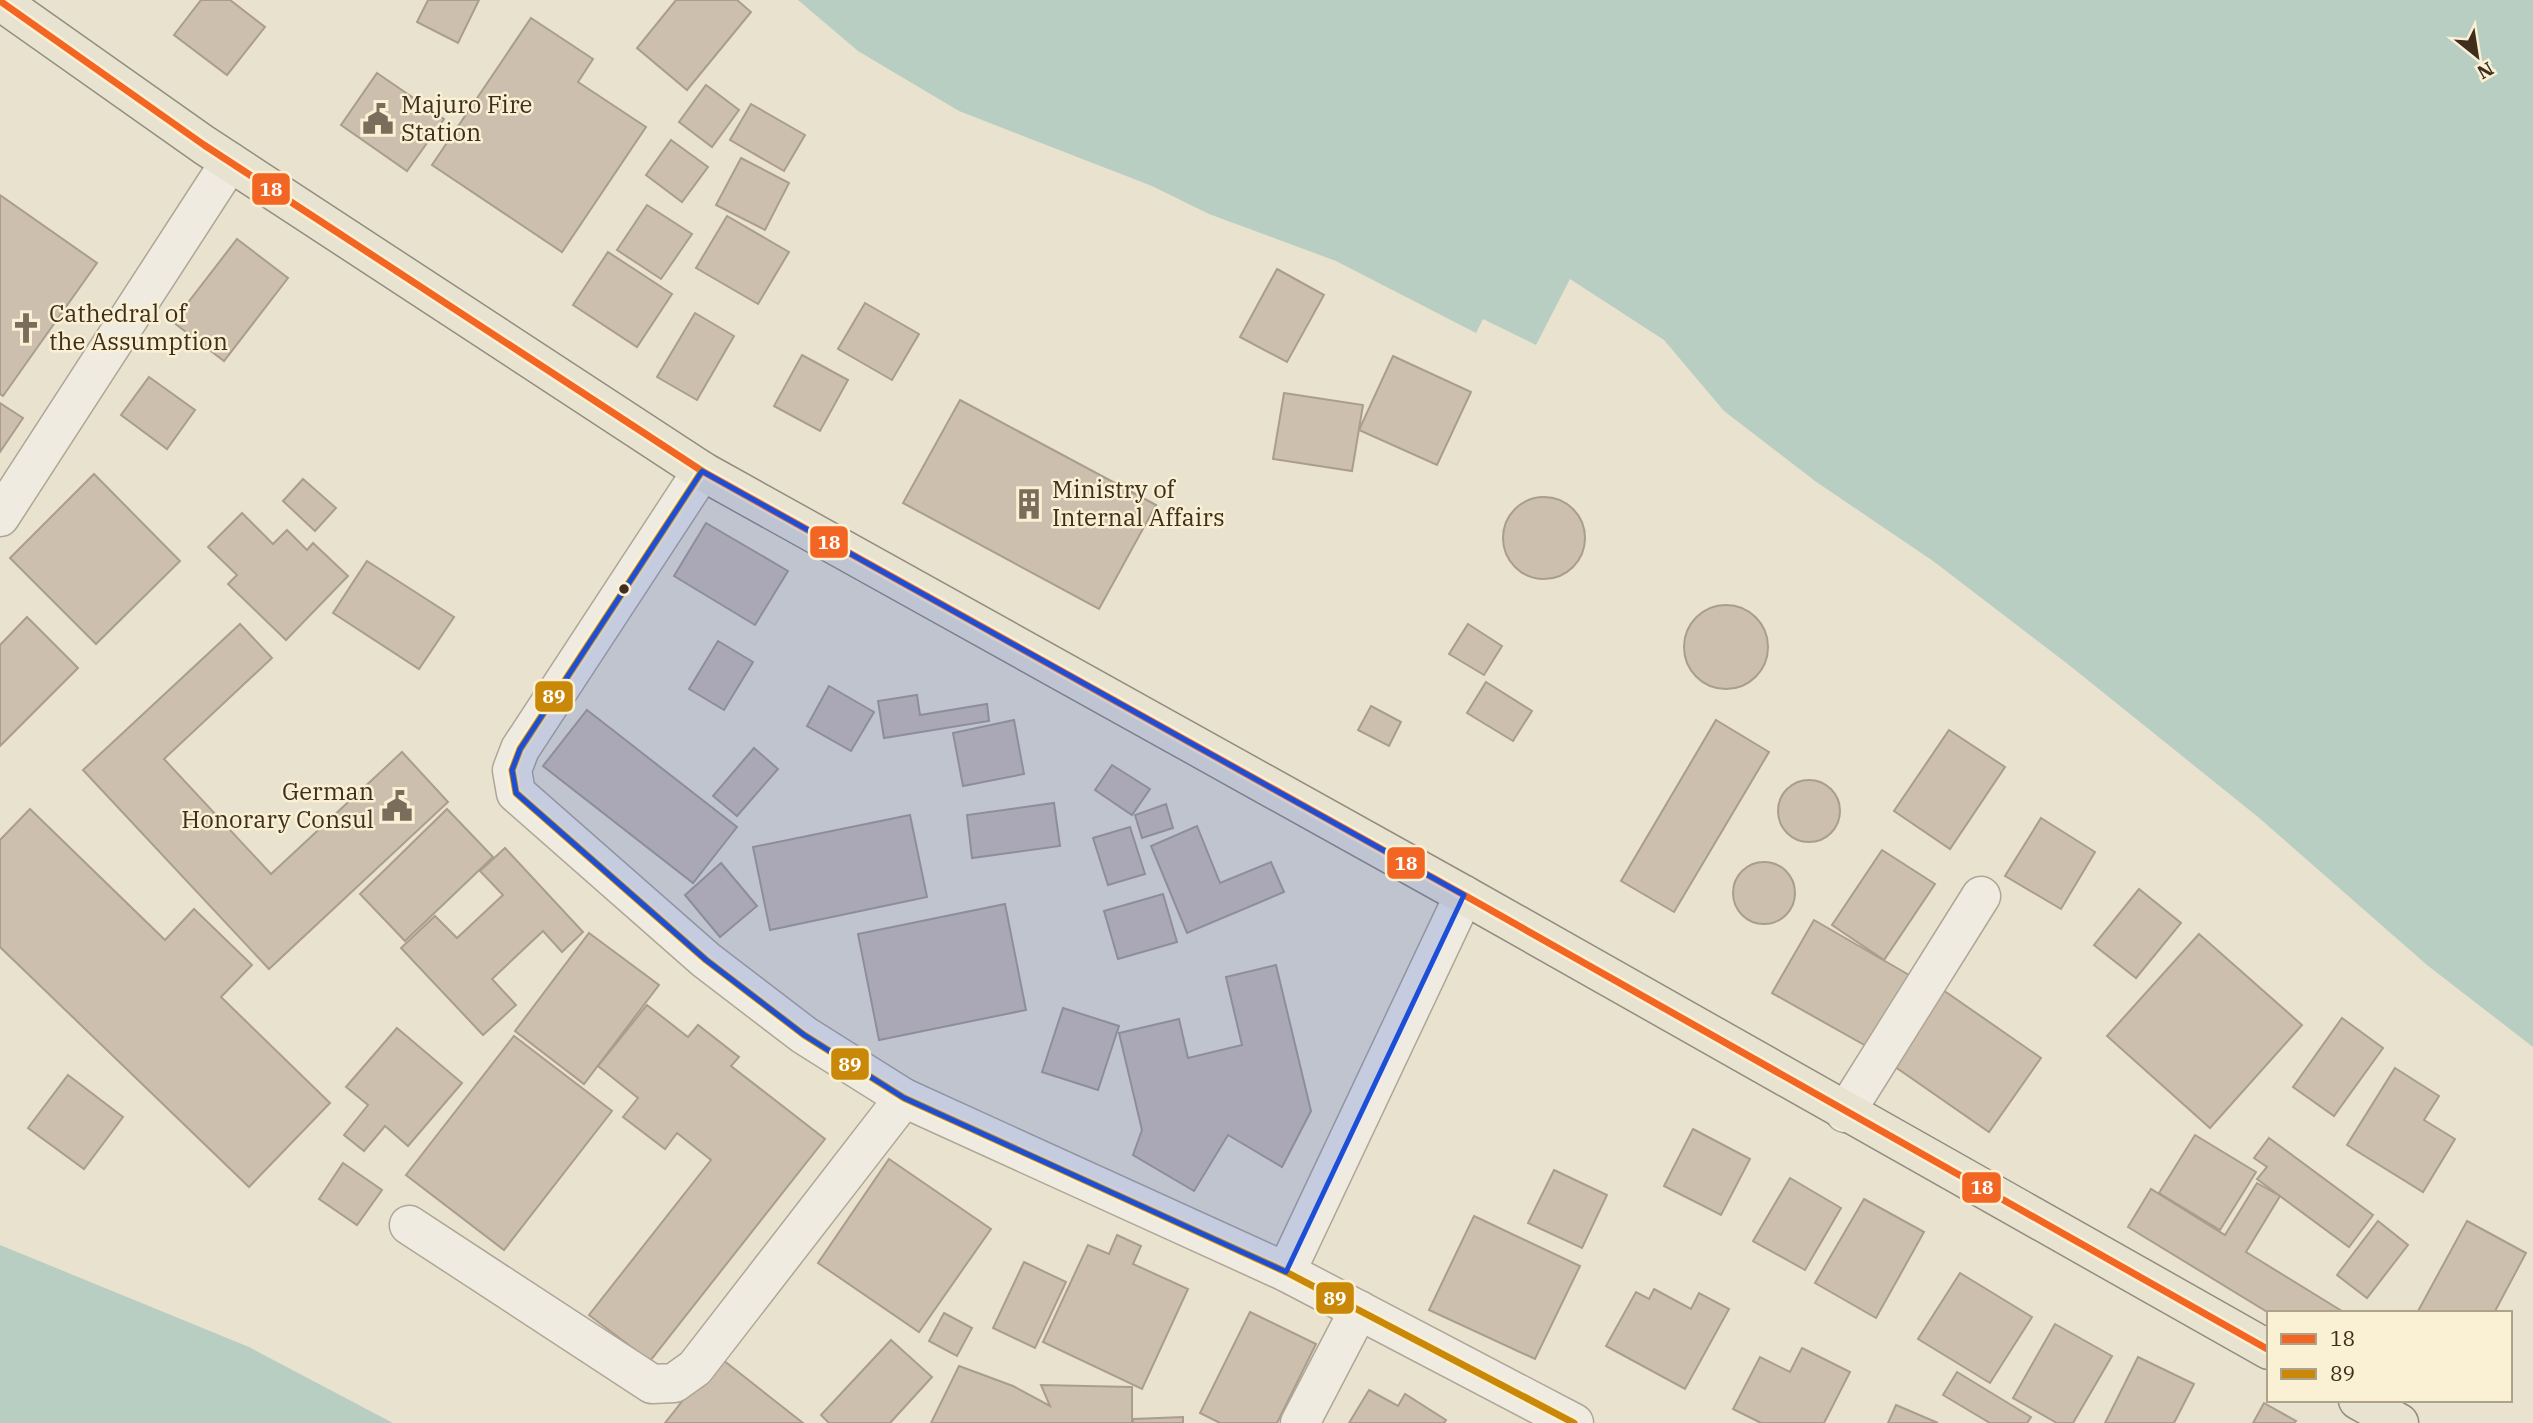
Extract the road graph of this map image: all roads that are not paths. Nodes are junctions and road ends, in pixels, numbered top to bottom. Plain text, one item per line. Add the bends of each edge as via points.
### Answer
1 (0, 1) edge
2 (230, 162) junction
3 (702, 471) junction
4 (0, 517) edge
5 (1464, 895) junction
6 (1981, 896) dead end
7 (904, 1098) junction
8 (1845, 1113) junction
9 (409, 1225) dead end
10 (1286, 1272) junction
11 (1359, 1310) junction
12 (2267, 1349) edge
13 (2362, 1402) edge
14 (1300, 1423) edge
15 (1574, 1423) edge
16 (2399, 1423) edge

1 - 2 main road
2 - 3 main road
2 - 4 street
3 - 5 main road
3 - 7 street via 520,749 512,770 513,786 706,960 804,1035
5 - 8 main road
5 - 10 street
6 - 8 street
7 - 9 street via 695,1368 674,1383 652,1384
7 - 10 street
8 - 12 main road
10 - 11 street
11 - 14 street
11 - 15 street
13 - 16 main road

